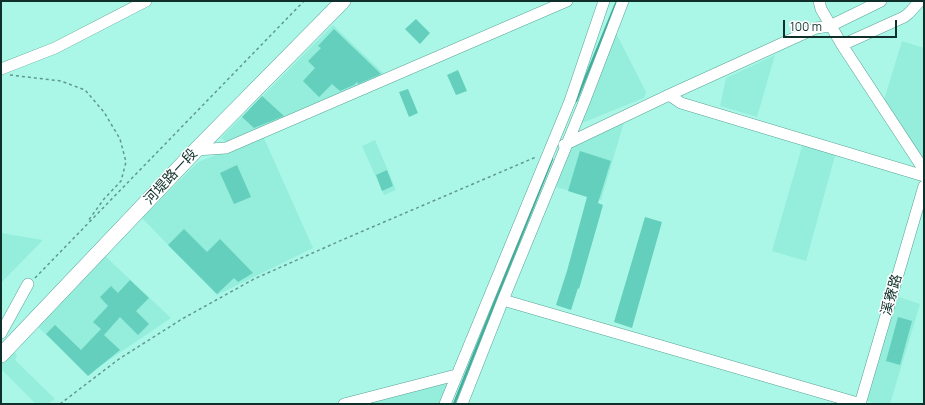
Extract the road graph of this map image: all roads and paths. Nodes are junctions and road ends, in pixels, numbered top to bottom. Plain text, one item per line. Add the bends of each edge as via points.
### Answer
1 (146, 1) edge
2 (304, 1) edge
3 (343, 1) edge
4 (566, 1) edge
5 (604, 1) edge
6 (623, 1) edge
7 (819, 1) edge
8 (881, 1) edge
9 (920, 1) edge
10 (830, 26) junction
11 (842, 46) junction
12 (5, 72) edge
13 (669, 95) junction
14 (566, 144) junction
15 (196, 150) junction
16 (549, 151) junction
17 (924, 170) edge
18 (924, 176) edge
19 (924, 186) edge
20 (85, 226) junction
21 (28, 284) joint
22 (503, 300) junction
23 (1, 333) edge
24 (1, 356) edge
25 (456, 375) junction
26 (60, 404) edge
27 (344, 404) edge
28 (445, 404) edge
29 (462, 404) edge
30 (861, 404) edge

1 - 12 street
2 - 20 path
3 - 15 main road, 河堤路一段
4 - 15 street via 226,148
5 - 16 street via 570,101
6 - 14 street
7 - 10 street
8 - 10 street
9 - 11 street via 904,17
10 - 11 street
10 - 13 street via 816,28
11 - 17 street
12 - 20 path via 61,81 85,90 104,112 120,139 126,162 121,181 104,199
13 - 14 street
13 - 18 street via 681,102
14 - 16 street
14 - 22 street
15 - 24 main road, 河堤路一段
16 - 25 street
16 - 26 path via 254,279 182,319 119,359
19 - 30 street, 溪寮路
20 - 21 path
21 - 23 street
22 - 29 street
22 - 30 street
25 - 27 street
25 - 28 street

